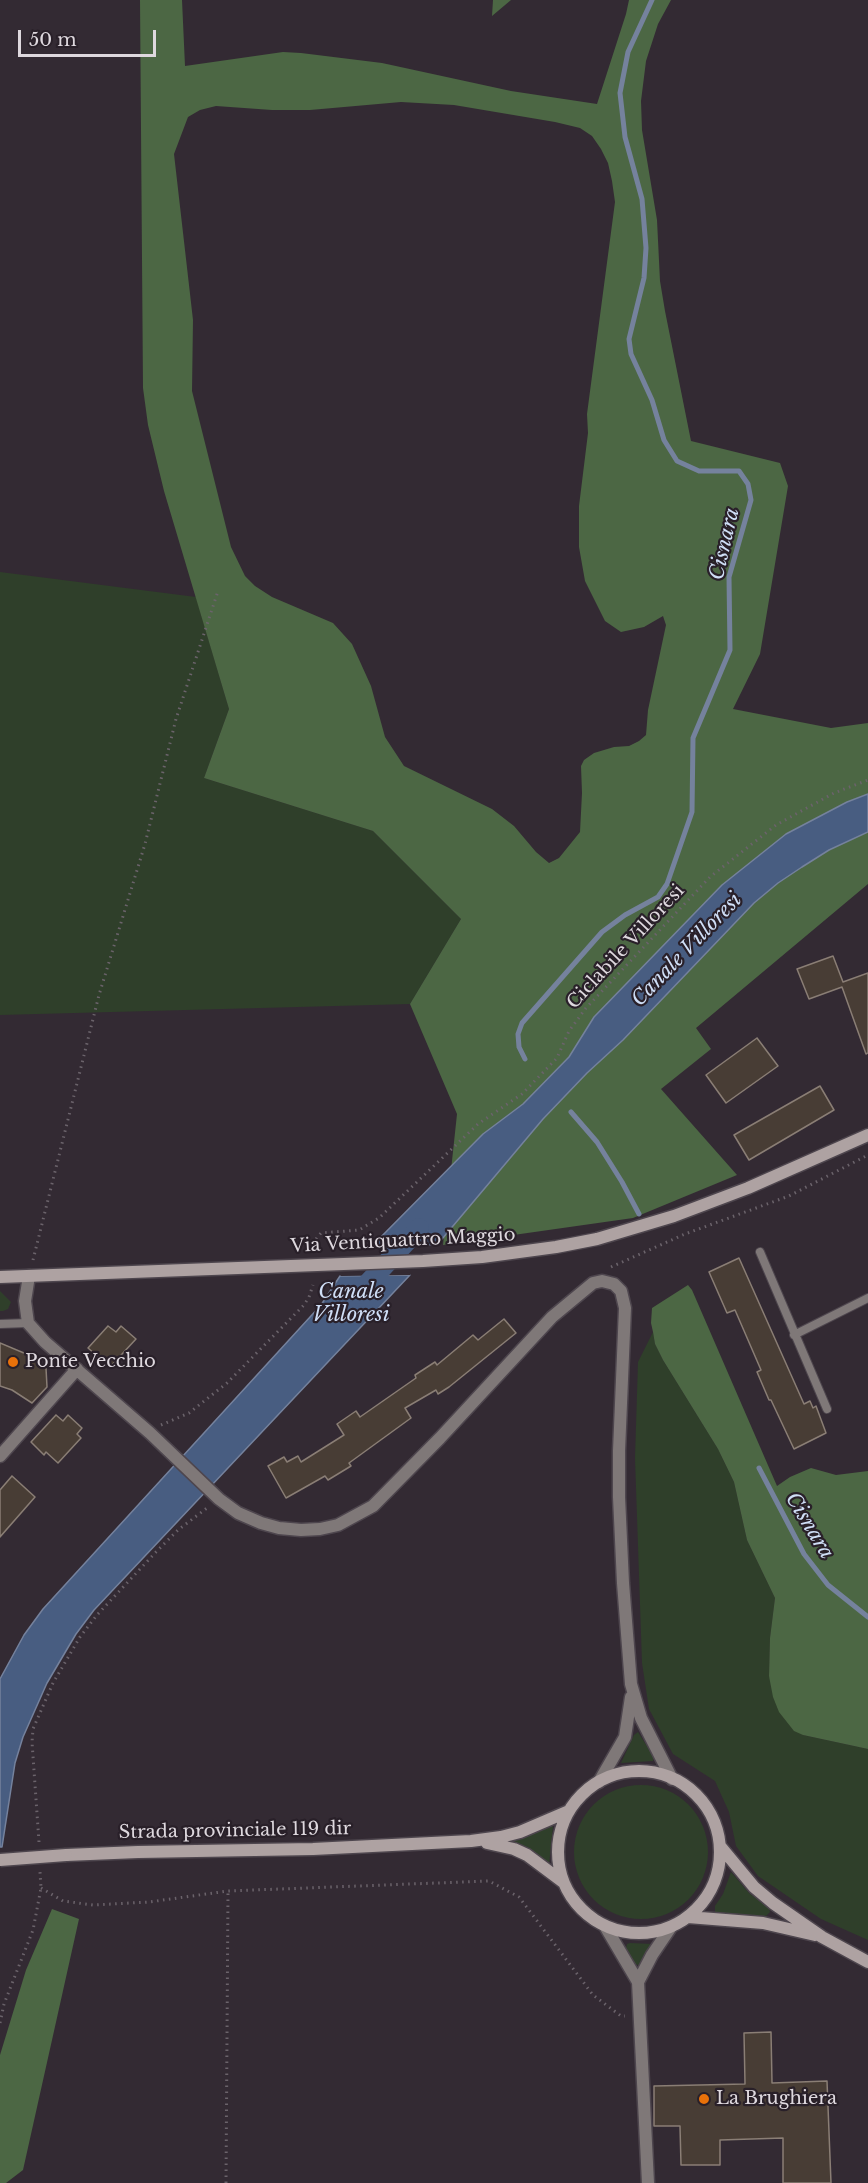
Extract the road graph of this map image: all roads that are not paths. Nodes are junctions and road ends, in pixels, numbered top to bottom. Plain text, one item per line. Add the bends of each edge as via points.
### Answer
1 (868, 1135) edge
2 (760, 1252) dead end
3 (29, 1276) junction
4 (0, 1277) edge
5 (868, 1298) edge
6 (28, 1323) junction
7 (0, 1324) edge
8 (794, 1335) junction
9 (77, 1369) junction
10 (827, 1409) dead end
11 (0, 1456) edge
12 (632, 1684) junction
13 (672, 1779) junction
14 (599, 1782) junction
15 (569, 1811) junction
16 (471, 1841) junction
17 (720, 1846) junction
18 (0, 1860) edge
19 (563, 1882) junction
20 (688, 1917) junction
21 (605, 1926) junction
22 (671, 1927) junction
23 (822, 1937) junction
24 (868, 1962) edge
25 (638, 1982) junction
26 (648, 2183) edge

1 - 3 street, Via Ventiquattro Maggio via 748,1188 634,1229 527,1251 423,1261
2 - 8 lane
3 - 4 street, Via Ventiquattro Maggio
3 - 6 street via 25,1301
5 - 8 lane
6 - 7 lane
6 - 9 street
8 - 10 lane
9 - 11 street
9 - 12 street via 238,1513 279,1528 320,1529 338,1525 374,1506 552,1317 593,1283 614,1284 621,1291 625,1308 619,1497
12 - 13 street via 641,1718
12 - 14 street via 625,1737
13 - 14 street via 628,1772
13 - 17 street via 705,1806
14 - 15 street
15 - 16 street, Strada provinciale 119 dir via 520,1832
15 - 19 street via 558,1846
16 - 18 street, Strada provinciale 119 dir, bridge
16 - 19 street, Strada provinciale 119 dir via 514,1849
17 - 20 street via 716,1878 700,1906
17 - 23 street via 754,1887
19 - 21 street via 580,1908
20 - 22 street
20 - 23 street via 763,1923
21 - 22 street via 631,1933
21 - 25 street
22 - 25 street
23 - 24 street
25 - 26 street

